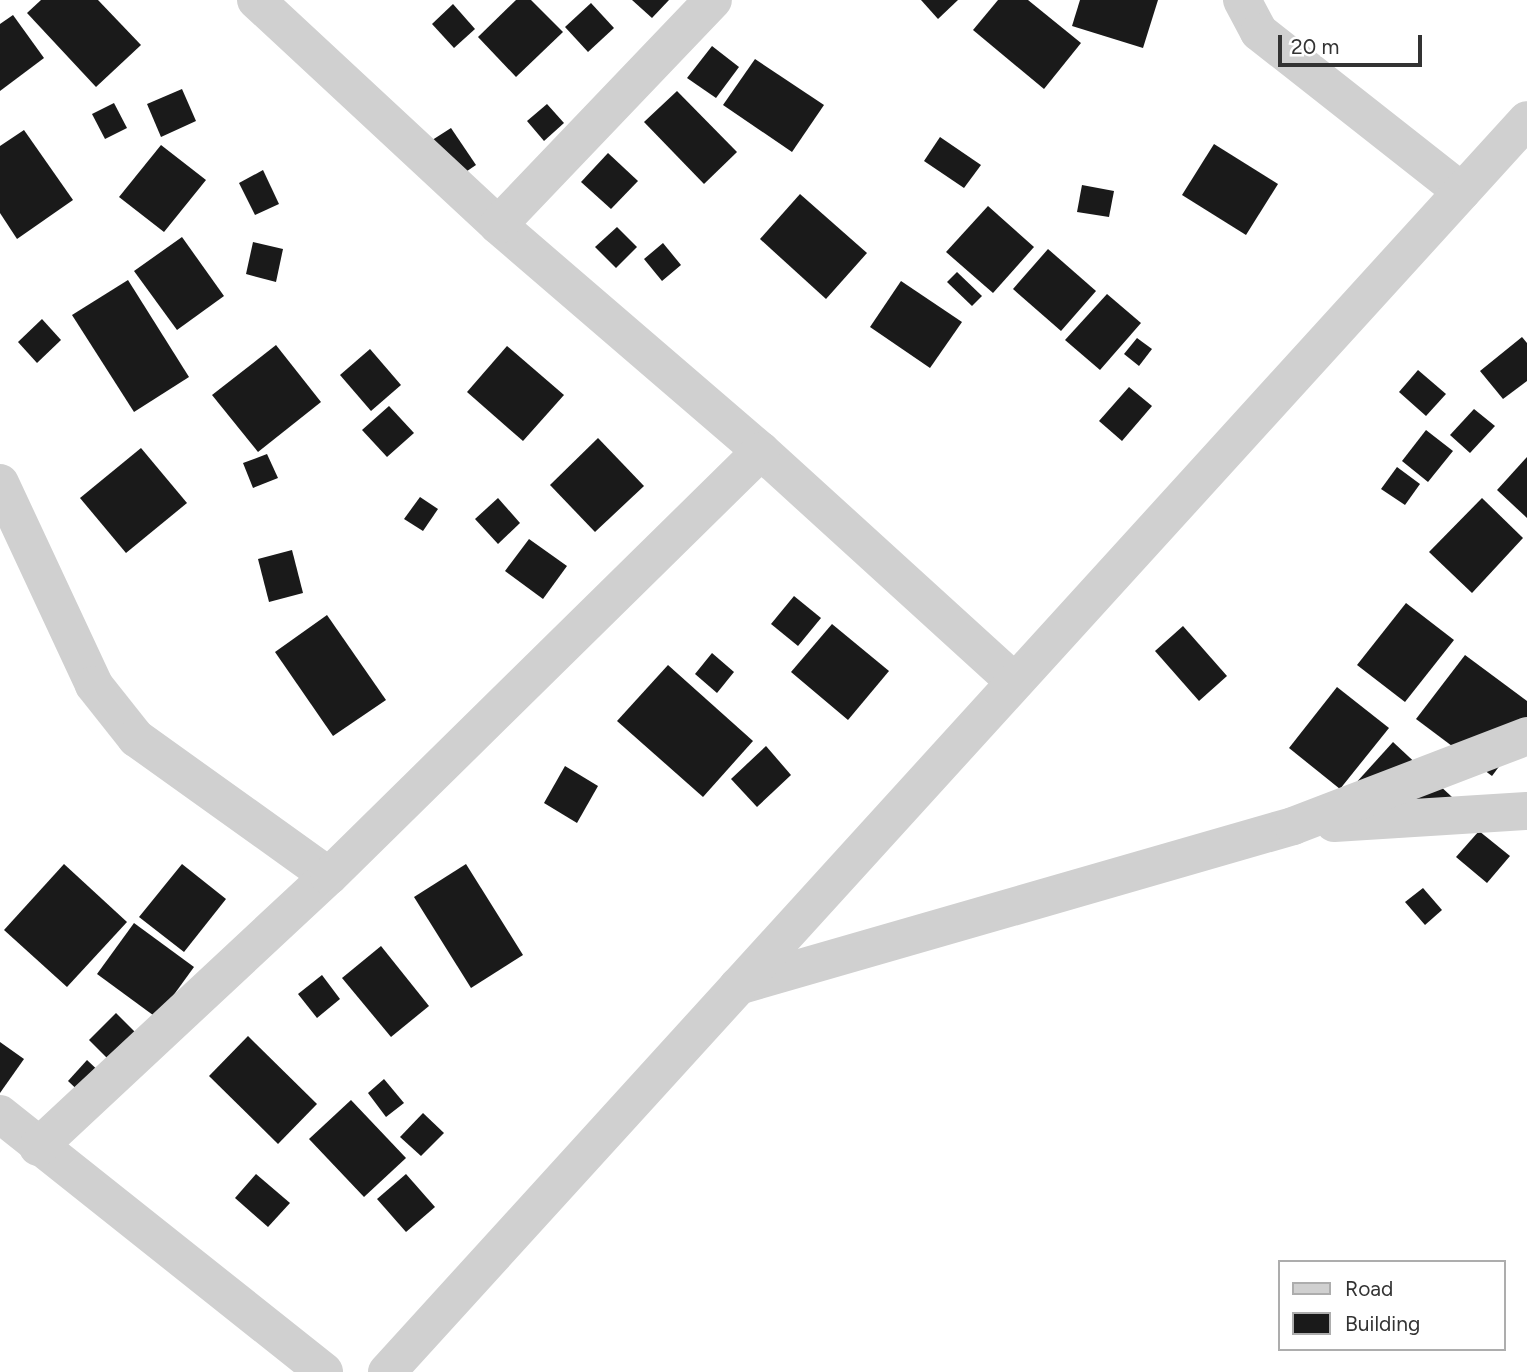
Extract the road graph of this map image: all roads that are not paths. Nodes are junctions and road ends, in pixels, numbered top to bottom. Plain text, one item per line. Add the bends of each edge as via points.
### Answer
1 (256, 0) edge
2 (713, 0) edge
3 (1242, 0) edge
4 (1527, 120) edge
5 (1462, 192) junction
6 (498, 225) junction
7 (761, 451) junction
8 (0, 483) edge
9 (1015, 681) junction
10 (1527, 736) edge
11 (1527, 811) edge
12 (1293, 826) junction
13 (329, 876) junction
14 (738, 986) junction
15 (0, 1114) edge
16 (38, 1147) junction
17 (324, 1372) edge
18 (387, 1372) edge

1 - 6 street
2 - 6 street
3 - 5 street via 1259,32
4 - 5 street
5 - 9 street
6 - 7 street
7 - 9 street
7 - 13 street
8 - 13 street via 94,685 136,738
9 - 14 street
10 - 12 street
11 - 12 street
12 - 14 street
13 - 16 street
14 - 18 street
15 - 16 street
16 - 17 street

